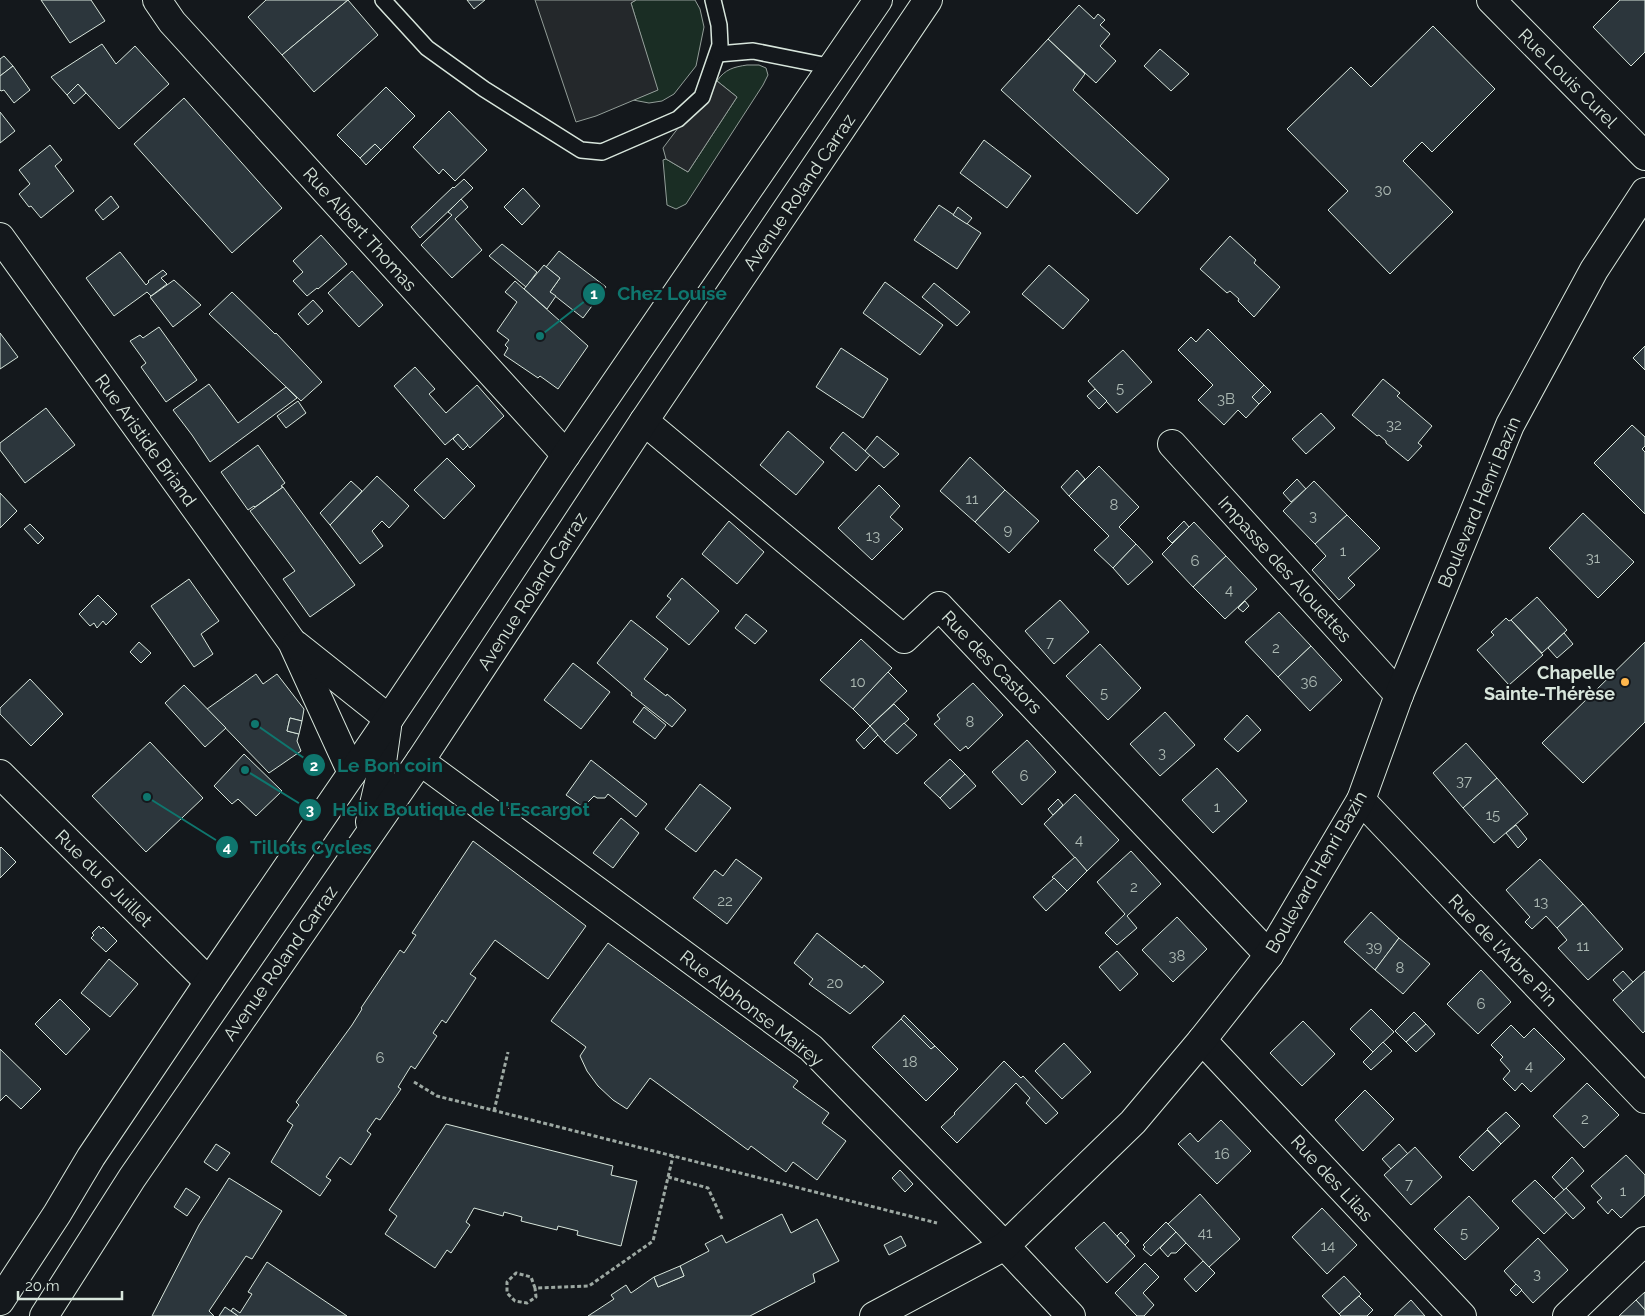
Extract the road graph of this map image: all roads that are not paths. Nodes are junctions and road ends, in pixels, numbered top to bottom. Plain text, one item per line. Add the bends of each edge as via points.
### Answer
1 (157, 0) edge
2 (383, 0) edge
3 (712, 0) edge
4 (878, 0) edge
5 (928, 0) edge
6 (1492, 0) edge
7 (718, 54) junction
8 (833, 67) junction
9 (1645, 156) edge
10 (1645, 192) edge
11 (0, 237) edge
12 (644, 421) junction
13 (1172, 444) dead end
14 (566, 455) junction
15 (292, 642) junction
16 (1399, 695) junction
17 (388, 720) junction
18 (420, 761) junction
19 (352, 773) junction
20 (0, 774) edge
21 (1361, 800) junction
22 (367, 836) junction
23 (1269, 955) junction
24 (209, 982) junction
25 (1202, 1040) junction
26 (1645, 1100) edge
27 (56, 1214) junction
28 (1645, 1241) edge
29 (1005, 1246) junction
30 (0, 1276) edge
31 (0, 1300) edge
32 (44, 1316) edge
33 (874, 1316) edge
34 (1070, 1316) edge
35 (1462, 1316) edge
36 (1567, 1316) edge

1 - 14 street, Rue Albert Thomas via 172,22
2 - 7 lane via 427,48 580,150 602,152 678,119 702,97
3 - 7 lane via 719,25
4 - 8 street
5 - 12 street, Avenue Roland Carraz
6 - 9 street, Rue Louis Curel
7 - 8 lane via 753,51
8 - 14 street
10 - 16 street, Boulevard Henri Bazin via 1594,270 1510,424
11 - 15 street, Rue Aristide Briand
12 - 18 street, Avenue Roland Carraz
12 - 23 street, Rue des Castors via 904,639 939,606
13 - 16 street, Impasse des Alouettes
14 - 17 street
15 - 17 street, Rue Aristide Briand
15 - 19 street, Rue Aristide Briand
16 - 21 street, Boulevard Henri Bazin
17 - 19 street
17 - 22 street
18 - 22 street, Avenue Roland Carraz
18 - 29 street, Rue Alphonse Mairey via 811,1048
19 - 24 street
20 - 24 street, Rue du 6 Juillet
21 - 23 street, Boulevard Henri Bazin
21 - 26 street, Rue de l'Arbre Pin
22 - 32 street, Avenue Roland Carraz via 132,1178
23 - 25 street, Boulevard Henri Bazin
24 - 27 street
25 - 29 street, Boulevard Henri Bazin via 1134,1122
25 - 35 street, Rue des Lilas
27 - 30 street
27 - 31 street
28 - 36 street
29 - 33 street, Boulevard Henri Bazin
29 - 34 street, Rue Alphonse Mairey

